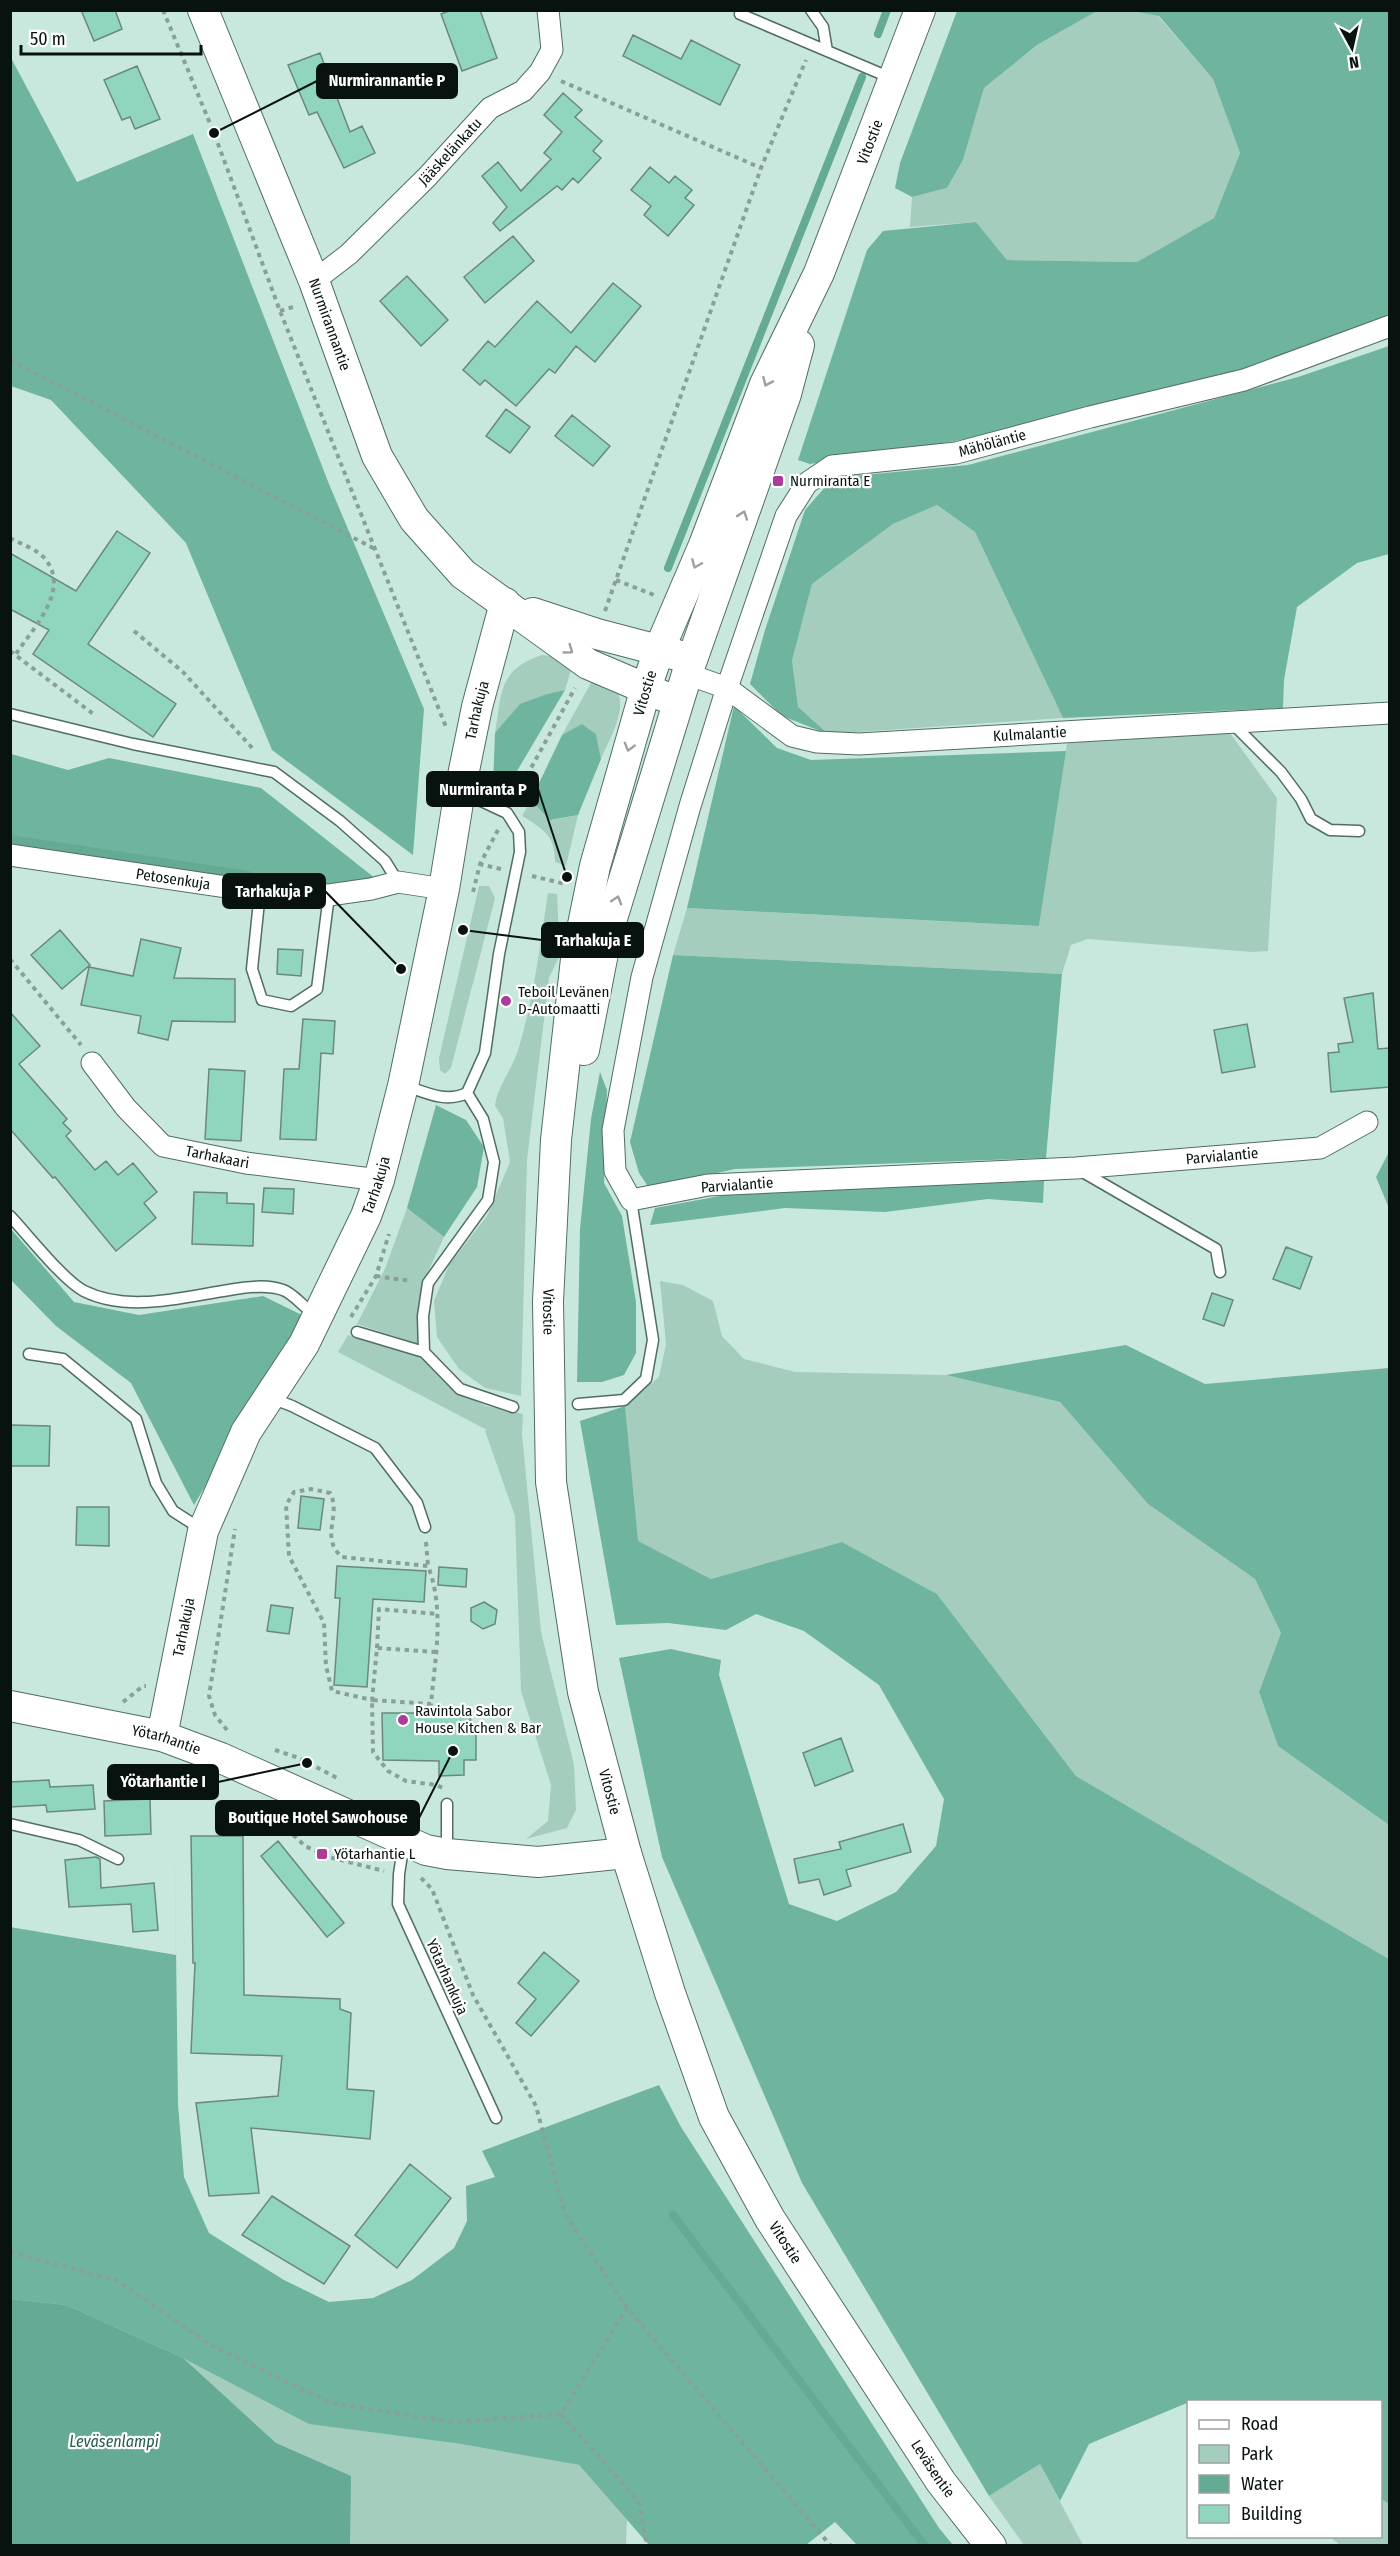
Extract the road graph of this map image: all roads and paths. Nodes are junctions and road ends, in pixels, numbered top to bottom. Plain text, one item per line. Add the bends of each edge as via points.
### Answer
1 (163, 10) edge
2 (203, 10) edge
3 (548, 10) edge
4 (812, 10) edge
5 (920, 10) edge
6 (740, 14) dead end
7 (813, 45) junction
8 (827, 51) junction
9 (540, 72) junction
10 (894, 79) junction
11 (761, 168) junction
12 (819, 273) junction
13 (314, 281) junction
14 (1389, 326) edge
15 (10, 360) edge
16 (10, 538) edge
17 (376, 550) junction
18 (505, 603) junction
19 (134, 631) dead end
20 (597, 634) junction
21 (659, 650) junction
22 (10, 651) edge
23 (15, 654) junction
24 (588, 664) junction
25 (690, 666) junction
26 (646, 688) junction
27 (727, 688) junction
28 (678, 703) junction
29 (1389, 712) edge
30 (10, 714) edge
31 (97, 716) dead end
32 (1230, 722) junction
33 (447, 730) dead end
34 (274, 772) junction
35 (460, 790) junction
36 (507, 813) junction
37 (1359, 831) dead end
38 (10, 855) edge
39 (480, 864) junction
40 (516, 873) junction
41 (398, 882) junction
42 (455, 882) junction
43 (590, 890) junction
44 (260, 892) junction
45 (329, 895) junction
46 (10, 959) edge
47 (93, 1063) joint
48 (403, 1086) junction
49 (467, 1093) junction
50 (1367, 1122) dead end
51 (556, 1140) junction
52 (1076, 1168) junction
53 (379, 1180) junction
54 (631, 1200) junction
55 (10, 1215) edge
56 (392, 1223) dead end
57 (1220, 1272) dead end
58 (376, 1276) junction
59 (428, 1283) junction
60 (309, 1310) dead end
61 (347, 1324) dead end
62 (357, 1332) dead end
63 (424, 1352) junction
64 (29, 1354) dead end
65 (269, 1397) junction
66 (578, 1404) dead end
67 (513, 1407) dead end
68 (238, 1521) dead end
69 (425, 1527) joint
70 (204, 1531) junction
71 (428, 1566) junction
72 (438, 1614) junction
73 (377, 1648) junction
74 (436, 1652) junction
75 (173, 1688) junction
76 (209, 1696) junction
77 (372, 1700) junction
78 (115, 1701) dead end
79 (10, 1706) edge
80 (162, 1736) junction
81 (221, 1758) junction
82 (260, 1803) dead end
83 (447, 1804) joint
84 (10, 1824) edge
85 (404, 1842) junction
86 (626, 1853) junction
87 (447, 1854) junction
88 (118, 1859) dead end
89 (399, 1874) junction
90 (496, 2118) dead end
91 (10, 2252) edge
92 (627, 2308) junction
93 (880, 2389) joint
94 (561, 2414) junction
95 (647, 2546) edge
96 (831, 2546) edge
97 (991, 2546) edge

1 - 17 path
2 - 13 main road, Nurmirannantie
3 - 9 street, Jääskelänkatu via 552,50
4 - 8 lane via 823,27
5 - 10 main road, Vitostie
6 - 7 lane
7 - 8 lane
7 - 11 path
8 - 10 lane
9 - 11 path
9 - 13 street, Jääskelänkatu via 523,91 490,108 349,254
10 - 12 main road, Vitostie
11 - 20 path
12 -> 21 main road, Vitostie via 765,384
25 -> 12 main road, Vitostie via 786,394
13 - 18 main road, Nurmirannantie via 377,456 414,519 463,574
14 - 27 street, Mähöläntie via 1244,380 967,450 832,466 807,483 786,516
15 - 17 path
16 - 23 path via 46,558 56,577 53,596
17 - 33 path
18 - 20 main road, Nurmirannantie
18 -> 24 main road, Nurmirannantie
18 - 35 main road, Tarhakuja
19 - 34 path via 183,672
20 - 21 main road, Nurmirannantie
21 - 25 main road, Nurmirannantie
21 - 26 main road, Vitostie
22 - 23 path
23 - 31 path
24 - 26 main road, Nurmirannantie
24 - 36 path
25 - 27 street, Kulmalantie
25 - 28 main road, Vitostie
26 - 28 main road, Nurmirannantie
26 -> 43 main road, Vitostie
27 - 32 street, Kulmalantie via 792,736 817,742 860,744
27 - 54 street via 642,977 612,1130 615,1171
51 -> 28 main road, Vitostie via 582,1060 606,938
29 - 32 street, Kulmalantie
30 - 34 lane
32 - 37 lane via 1281,772 1311,819 1330,830
34 - 41 lane via 340,821 385,861
35 - 36 lane
35 - 42 main road, Tarhakuja
36 - 39 path
36 - 40 lane via 519,832
38 - 44 street, Petosenkuja
39 - 42 path
39 - 42 path
40 - 43 path
40 - 49 lane via 499,954 485,1053
41 - 42 street, Petosenkuja
41 - 45 street, Petosenkuja
42 - 48 main road, Tarhakuja
43 - 51 main road, Vitostie via 576,959
44 - 45 street, Petosenkuja
44 - 45 lane via 252,969 262,1000 291,1006 317,989
46 - 47 path via 74,1034
47 - 53 street, Tarhakaari via 126,1108 163,1146 246,1163
48 - 49 lane via 445,1099
48 - 53 main road, Tarhakuja
49 - 59 lane via 483,1119 494,1162 488,1200
50 - 52 street, Parvialantie via 1320,1148
51 - 86 main road, Vitostie via 548,1301 551,1482 583,1692
52 - 54 street, Parvialantie via 708,1185
52 - 57 lane via 1216,1250
53 - 65 main road, Tarhakuja via 366,1216 304,1344
54 - 66 lane via 653,1340 646,1379 624,1400
55 - 60 lane via 70,1282 108,1299 151,1302 266,1287 285,1290
56 - 58 path
58 - 59 path
58 - 61 path
59 - 63 lane via 423,1316
62 - 63 lane
63 - 67 lane via 460,1389
64 - 70 lane via 63,1359 136,1419 161,1492 173,1511
65 - 69 lane via 375,1448 417,1503
65 - 70 main road, Tarhakuja via 246,1432
68 - 76 path
69 - 71 path
70 - 75 main road, Tarhakuja
71 - 72 path
71 - 77 path via 342,1557 330,1539 335,1501 330,1492 294,1492 286,1505 289,1556 324,1623 326,1666 332,1691
72 - 73 path via 379,1610
72 - 74 path
73 - 74 path
73 - 77 path
74 - 77 path via 431,1704
75 - 76 path
75 - 78 path via 143,1686 123,1702
75 - 80 main road, Tarhakuja
76 - 81 path via 215,1715 232,1736
77 - 83 path via 373,1752 388,1771 406,1781 447,1790
79 - 80 main road, Yötarhantie
80 - 81 main road, Yötarhantie
81 - 85 main road, Yötarhantie
82 - 89 path via 305,1846 329,1857
83 - 87 lane
84 - 88 lane via 79,1840
85 - 87 main road, Yötarhantie
85 - 89 lane, Yötarhankuja
86 - 87 main road, Yötarhantie via 538,1862
86 - 93 main road, Vitostie via 714,2117 770,2219
89 - 90 lane, Yötarhankuja via 398,1904
89 - 92 path via 422,1878 432,1889 473,1995 536,2106 565,2214
91 - 94 path via 116,2280 214,2347 331,2403 453,2422
92 - 94 path
92 - 96 path
93 - 97 main road, Leväsentie via 940,2482
94 - 95 path via 639,2502

